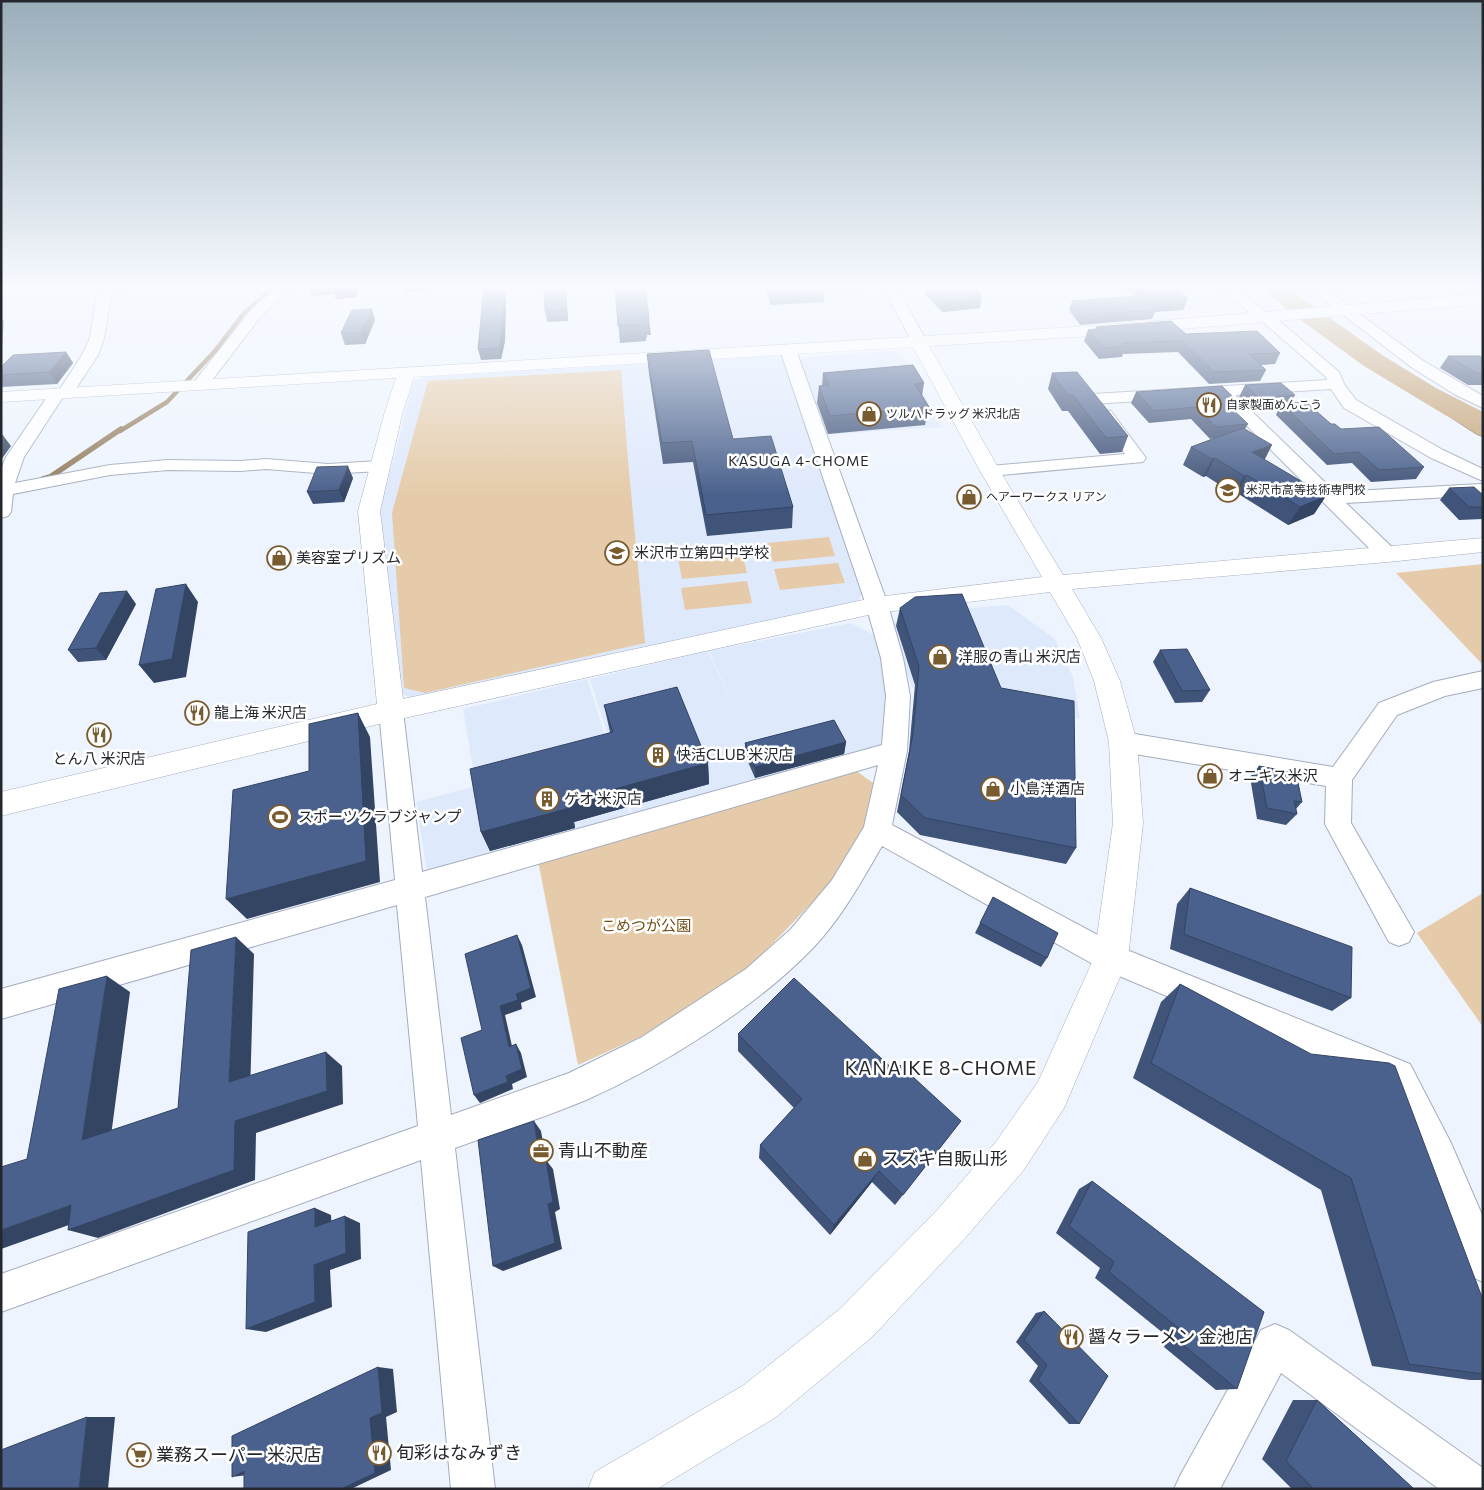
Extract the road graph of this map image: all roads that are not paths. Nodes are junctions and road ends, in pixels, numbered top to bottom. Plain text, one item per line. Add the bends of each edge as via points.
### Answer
1 (90, 356) edge
2 (225, 356) edge
3 (692, 356) edge
4 (790, 356) edge
5 (926, 356) edge
6 (1310, 356) edge
7 (1406, 356) edge
8 (407, 372) junction
9 (1336, 384) junction
10 (200, 385) junction
11 (1220, 390) junction
12 (62, 393) junction
13 (1, 396) edge
14 (1483, 403) edge
15 (380, 466) junction
16 (990, 471) junction
17 (1483, 476) edge
18 (5, 487) edge
19 (1483, 490) edge
20 (1328, 498) junction
21 (1, 512) edge
22 (1483, 545) edge
23 (1388, 555) junction
24 (1058, 583) junction
25 (877, 605) junction
26 (1483, 679) edge
27 (391, 711) junction
28 (1123, 742) junction
29 (894, 751) junction
30 (1340, 778) junction
31 (1, 804) edge
32 (877, 830) junction
33 (410, 887) junction
34 (1399, 932) dead end
35 (1111, 958) junction
36 (1, 1004) edge
37 (436, 1138) junction
38 (1483, 1263) edge
39 (1, 1293) edge
40 (473, 1489) edge
41 (612, 1489) edge
42 (1196, 1489) edge
43 (1475, 1489) edge

1 - 12 street
2 - 10 street
3 - 8 street
4 - 25 street
5 - 16 street
6 - 9 street via 1333,375
7 - 14 street
8 - 10 street
8 - 15 street
9 - 11 street
9 - 17 street via 1350,404 1437,454
10 - 12 street
11 - 16 street via 1093,398 1137,458
11 - 20 street
12 - 13 street
12 - 18 street via 16,457
15 - 18 street via 328,469 266,464 168,465 110,470
15 - 27 street via 369,511
16 - 24 street
18 - 21 street
19 - 20 street
20 - 23 street
22 - 23 street
23 - 24 street
24 - 25 street
24 - 28 street via 1089,638 1107,680
25 - 27 street
25 - 29 street via 892,658 898,696
26 - 30 street via 1442,688 1388,709
27 - 31 street
27 - 33 street
28 - 30 street
28 - 35 street via 1128,823
29 - 32 street
29 - 33 street
30 - 34 street via 1338,824
32 - 35 street
32 - 37 street via 842,889 802,939 757,979 713,1010 653,1048 576,1087
33 - 36 street
33 - 37 street
35 - 38 street via 1398,1076 1439,1155
35 - 41 street via 1051,1096 1009,1157 952,1223 856,1323 760,1401
37 - 39 street
37 - 40 street
42 - 43 street via 1275,1344

